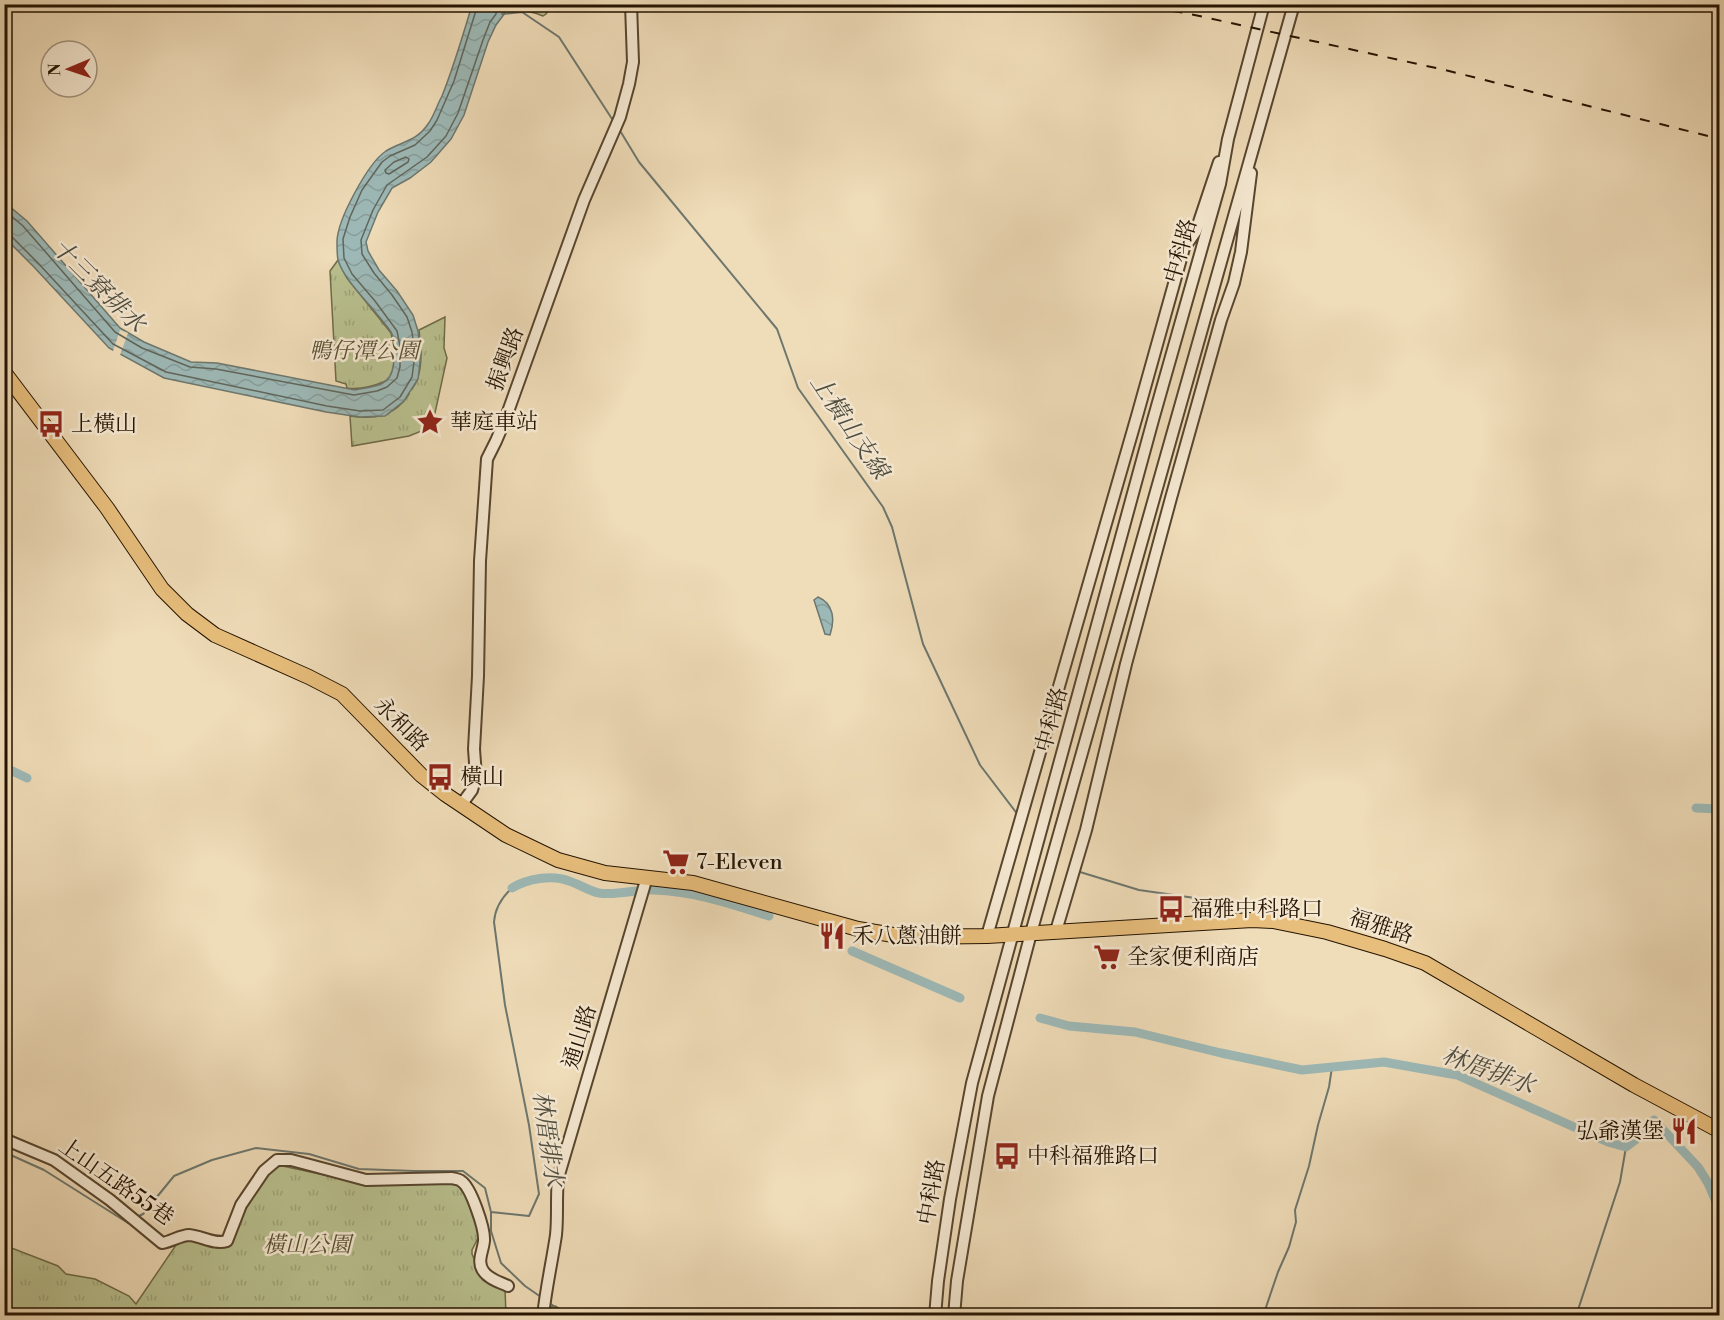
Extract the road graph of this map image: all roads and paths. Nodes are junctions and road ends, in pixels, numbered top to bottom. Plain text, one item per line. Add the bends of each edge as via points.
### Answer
1 (632, 4) edge
2 (1264, 4) edge
3 (1294, 4) edge
4 (1228, 139) junction
5 (1255, 143) junction
6 (4, 372) edge
7 (460, 805) junction
8 (647, 877) junction
9 (1056, 932) junction
10 (1031, 933) junction
11 (1013, 935) junction
12 (987, 936) junction
13 (1719, 1131) edge
14 (4, 1138) edge
15 (508, 1286) dead end
16 (544, 1305) edge
17 (935, 1316) edge
18 (954, 1316) edge

1 - 7 street, 振興路 via 633,62 620,117 584,200 505,420 487,459 480,561 476,776 472,790
2 - 4 street
3 - 5 street
4 - 11 street, 中科路 via 1220,184
4 - 12 street, 中科路 via 1196,231 1184,248
5 - 9 street via 1242,252 1126,664 1086,830
5 - 10 street, 中科路
6 - 7 main road, 永和路 via 107,508 162,589 187,614 215,635 342,694 422,775
7 - 8 main road, 永和路 via 506,835 558,860 605,873
8 - 12 main road, 永和路 via 693,883 870,931 905,937
8 - 16 street, 通山路 via 558,1178 556,1234
9 - 10 main road, 福雅路
9 - 13 main road, 福雅路 via 1252,920 1346,937 1425,963
10 - 11 main road, 福雅路
10 - 18 street, 中科路 via 988,1096
11 - 12 main road, 福雅路
11 - 17 street, 中科路 via 972,1083 950,1198
14 - 15 street, 上山五路55巷 via 54,1160 162,1243 188,1235 220,1243 227,1241 241,1205 264,1171 278,1160 366,1180 452,1178 462,1181 480,1220 484,1240 479,1260 483,1272

